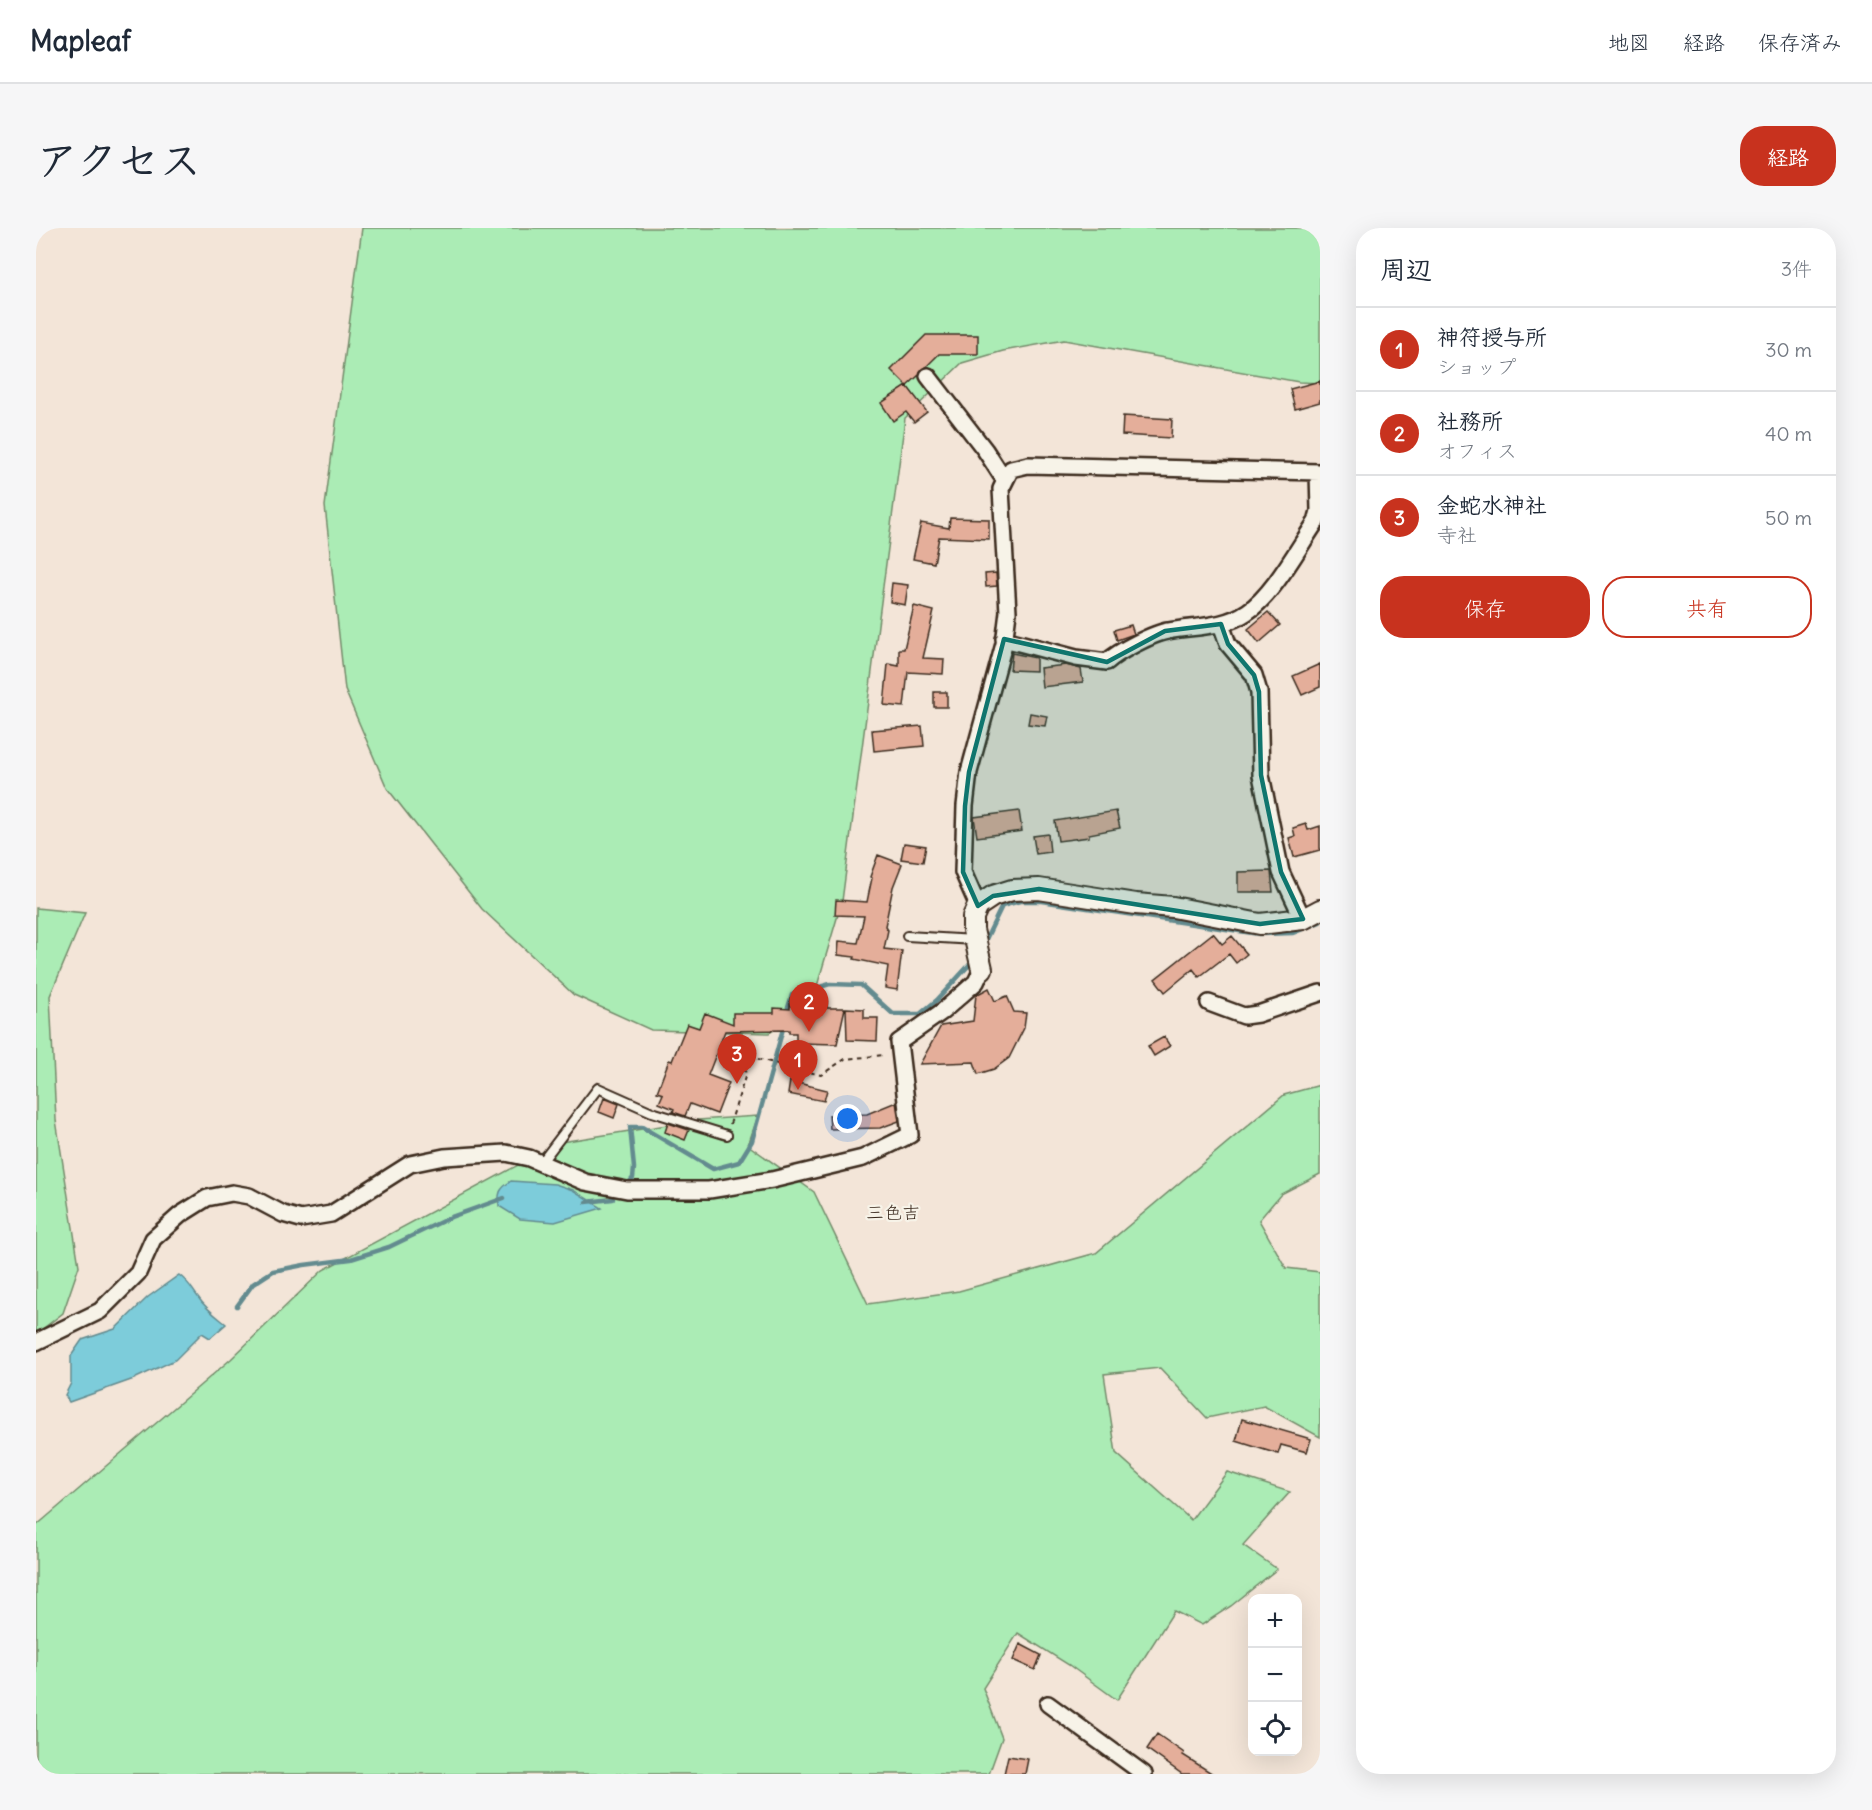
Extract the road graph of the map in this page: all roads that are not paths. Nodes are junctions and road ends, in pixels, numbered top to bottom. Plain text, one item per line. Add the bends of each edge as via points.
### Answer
1 (928, 376) dead end
2 (1319, 472) edge
3 (1005, 481) junction
4 (1221, 624) junction
5 (1004, 639) junction
6 (978, 906) junction
7 (1312, 915) edge
8 (907, 936) dead end
9 (975, 940) junction
10 (982, 969) joint
11 (1320, 993) edge
12 (1209, 1004) dead end
13 (727, 1135) road end
14 (542, 1163) junction
15 (36, 1342) edge
16 (1048, 1704) dead end
17 (1144, 1774) edge

1 - 3 street via 986,450
2 - 3 street via 1028,465 1011,469
2 - 4 street via 1317,522 1266,594 1247,613
3 - 5 street via 1001,489 1008,612
4 - 5 street via 1165,631 1107,662
4 - 7 street via 1228,644 1254,675 1259,692 1261,775 1281,872
5 - 6 street via 966,795 963,872
6 - 7 street via 1012,890 1039,889 1173,907 1260,924
6 - 9 street via 973,917
8 - 9 lane
9 - 10 street
10 - 14 street via 976,982 944,1011 899,1042 910,1135 864,1158 709,1190 627,1190 585,1182
11 - 12 street via 1244,1017
13 - 14 lane via 652,1112 598,1088
14 - 15 street via 506,1153 444,1157 410,1164 331,1214 301,1219 232,1193 207,1198 153,1239 138,1273 100,1311
16 - 17 street

